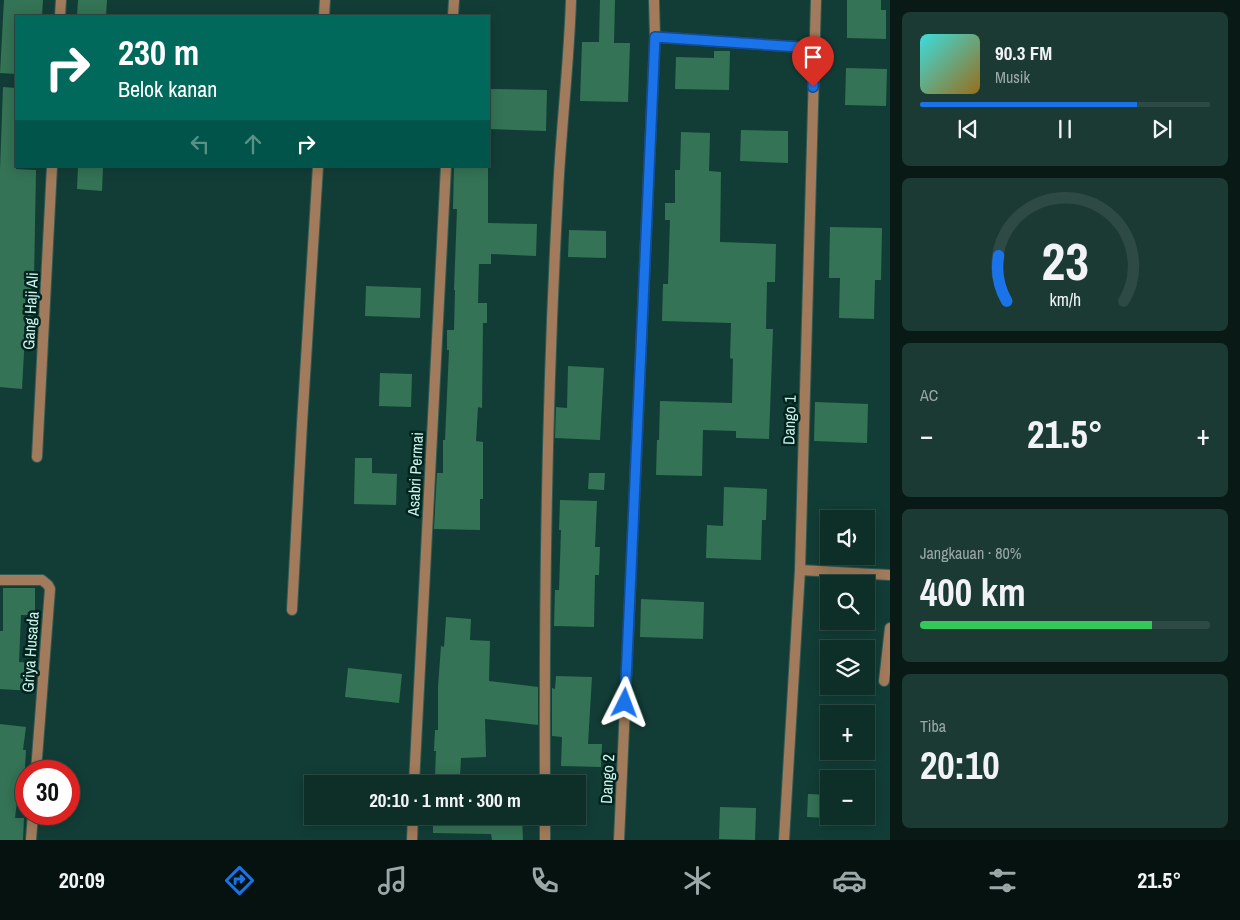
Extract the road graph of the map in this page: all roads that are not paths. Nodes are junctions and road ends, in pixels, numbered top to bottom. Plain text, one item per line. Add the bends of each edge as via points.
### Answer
1 (61, 0) edge
2 (325, 0) edge
3 (454, 0) edge
4 (571, 0) edge
5 (654, 0) edge
6 (816, 0) edge
7 (60, 15) edge
8 (324, 15) edge
9 (453, 15) edge
10 (655, 37) junction
11 (814, 48) junction
12 (52, 167) edge
13 (318, 167) edge
14 (446, 167) edge
15 (37, 456) dead end
16 (800, 570) junction
17 (890, 576) edge
18 (0, 580) edge
19 (292, 610) dead end
20 (890, 628) edge
21 (884, 681) dead end
22 (37, 760) edge
23 (414, 775) edge
24 (545, 775) edge
25 (32, 825) edge
26 (413, 825) edge
27 (545, 825) edge
28 (31, 840) edge
29 (412, 840) edge
30 (545, 840) edge
31 (619, 840) edge
32 (784, 840) edge

1 - 7 street
2 - 8 street
3 - 9 street
4 - 24 street via 550,356 544,614
5 - 10 street, Dango 2
6 - 11 street, Dango 1
10 - 11 street
10 - 31 street, Dango 2
11 - 16 street, Dango 1
12 - 15 street, Gang Haji Ali
13 - 19 street
14 - 23 street, Asabri Permai
16 - 17 street
16 - 32 street, Dango 1
18 - 22 street, Griya Husada via 42,580 50,589
20 - 21 street
25 - 28 street
26 - 29 street
27 - 30 street

